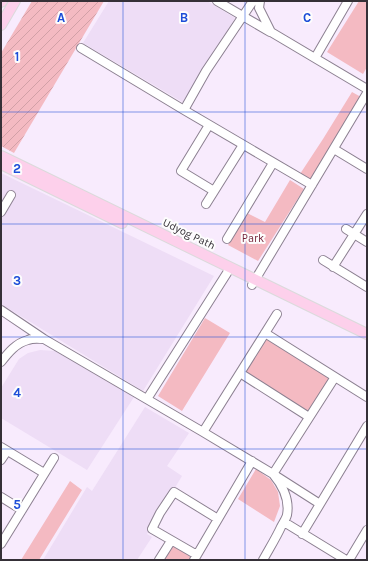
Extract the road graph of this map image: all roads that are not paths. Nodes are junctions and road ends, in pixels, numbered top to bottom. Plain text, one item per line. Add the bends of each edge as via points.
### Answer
1 (15, 1) edge
2 (218, 1) edge
3 (253, 1) edge
4 (260, 1) edge
5 (348, 1) edge
6 (243, 16) junction
7 (1, 24) edge
8 (271, 32) junction
9 (81, 48) dead end
10 (314, 58) junction
11 (367, 90) edge
12 (367, 93) edge
13 (184, 110) junction
14 (209, 125) junction
15 (243, 145) junction
16 (334, 149) junction
17 (1, 156) edge
18 (273, 163) junction
19 (1, 164) edge
20 (367, 169) edge
21 (312, 185) junction
22 (214, 191) junction
23 (11, 195) dead end
24 (206, 204) dead end
25 (1, 212) edge
26 (367, 214) edge
27 (346, 229) dead end
28 (354, 234) junction
29 (227, 239) dead end
30 (367, 242) edge
31 (323, 260) dead end
32 (333, 267) junction
33 (227, 273) junction
34 (254, 282) junction
35 (367, 287) edge
36 (1, 310) edge
37 (277, 314) dead end
38 (265, 333) junction
39 (367, 334) edge
40 (44, 339) junction
41 (367, 342) edge
42 (1, 362) edge
43 (240, 373) junction
44 (335, 376) junction
45 (367, 397) edge
46 (147, 399) junction
47 (309, 417) junction
48 (367, 426) edge
49 (203, 432) junction
50 (4, 449) edge
51 (54, 458) dead end
52 (1, 460) edge
53 (252, 461) junction
54 (44, 473) junction
55 (273, 474) junction
56 (1, 497) edge
57 (320, 504) junction
58 (22, 510) junction
59 (218, 519) junction
60 (284, 522) junction
61 (367, 530) edge
62 (302, 534) junction
63 (171, 540) junction
64 (1, 544) edge
65 (195, 558) edge
66 (159, 560) edge
67 (263, 560) edge
68 (346, 560) edge
69 (349, 560) edge

1 - 7 main road
2 - 6 street
3 - 6 street
4 - 8 street via 259,8
5 - 10 street
6 - 8 street
6 - 13 street via 206,71
8 - 10 street
9 - 13 street
10 - 11 street
12 - 16 street
13 - 14 street
14 - 15 street
14 - 22 street via 182,171
15 - 18 street
15 - 22 street
16 - 20 street
16 - 21 street
17 - 34 main road, Udyog Path
18 - 21 street
18 - 29 street
19 - 33 main road, Udyog Path
21 - 34 street
22 - 24 street
23 - 25 street
26 - 28 street
27 - 28 street
28 - 30 street
28 - 32 street
31 - 32 street
32 - 35 street
33 - 34 main road, Udyog Path
33 - 46 street
34 - 39 main road, Udyog Path
34 - 41 main road, Udyog Path
36 - 40 street
37 - 38 street
38 - 43 street
38 - 44 street
40 - 42 street via 21,343
40 - 46 street
43 - 47 street
43 - 49 street
44 - 45 street
44 - 47 street
46 - 49 street
47 - 55 street
48 - 57 street
49 - 53 street
50 - 52 street
50 - 54 street
51 - 54 street
53 - 55 street
53 - 59 street
54 - 58 street
55 - 57 street
55 - 60 street via 287,499 287,516
56 - 58 street
57 - 62 street
58 - 64 street
59 - 63 street via 174,492 152,529
59 - 65 street
60 - 62 street
60 - 67 street
61 - 69 street
62 - 68 street
63 - 65 street
63 - 66 street

